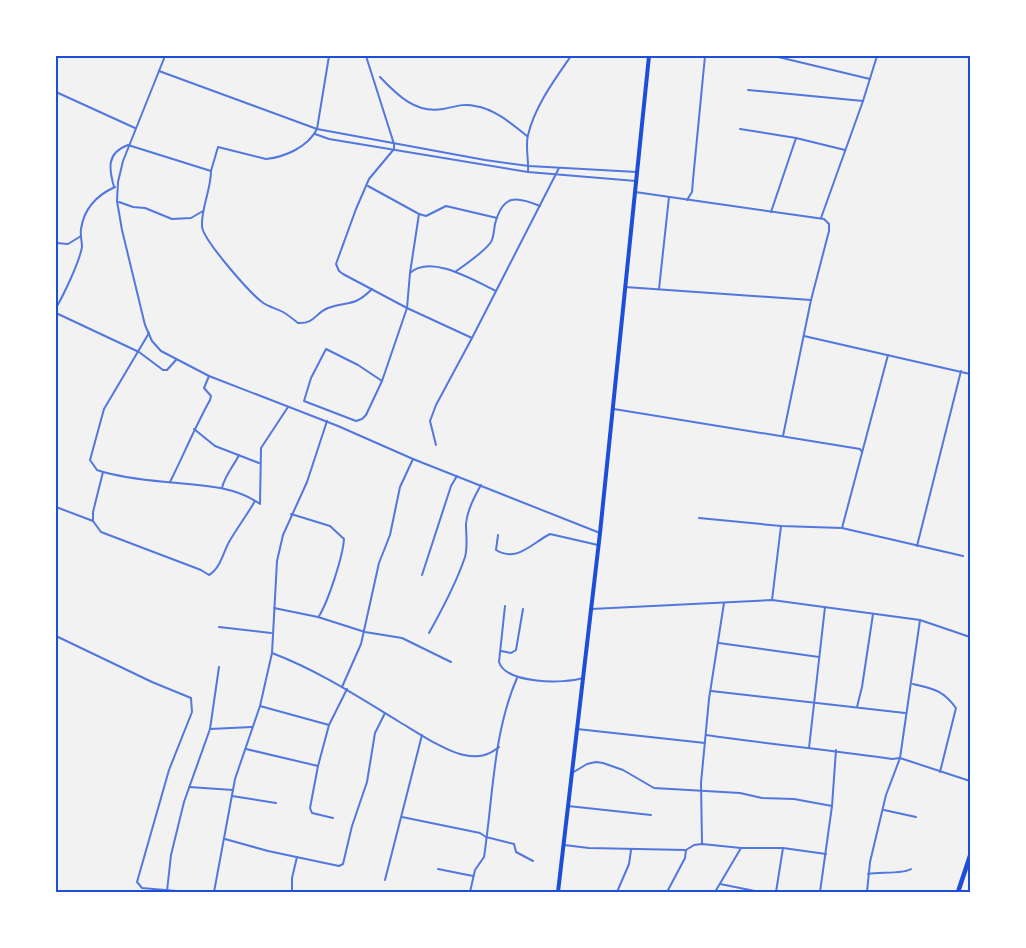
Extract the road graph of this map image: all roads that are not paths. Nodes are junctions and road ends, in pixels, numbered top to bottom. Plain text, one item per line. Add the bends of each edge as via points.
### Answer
1 (165, 56) edge
2 (329, 56) edge
3 (366, 56) edge
4 (571, 56) edge
5 (650, 56) edge
6 (705, 56) edge
7 (774, 56) edge
8 (877, 56) edge
9 (159, 71) junction
10 (380, 77) dead end
11 (870, 79) junction
12 (748, 90) dead end
13 (56, 92) edge
14 (863, 102) junction
15 (135, 128) junction
16 (317, 129) junction
17 (740, 129) dead end
18 (315, 134) junction
19 (527, 136) junction
20 (796, 138) junction
21 (394, 144) junction
22 (128, 146) junction
23 (393, 149) junction
24 (845, 150) junction
25 (529, 166) junction
26 (558, 168) junction
27 (211, 171) junction
28 (528, 172) junction
29 (637, 172) junction
30 (556, 175) junction
31 (636, 181) junction
32 (368, 186) junction
33 (116, 187) junction
34 (635, 192) junction
35 (669, 197) junction
36 (687, 200) junction
37 (117, 201) junction
38 (540, 206) junction
39 (203, 211) junction
40 (771, 212) junction
41 (419, 214) junction
42 (497, 218) junction
43 (821, 218) junction
44 (81, 236) junction
45 (56, 243) edge
46 (456, 272) junction
47 (410, 273) junction
48 (625, 287) junction
49 (372, 289) junction
50 (658, 289) junction
51 (497, 291) junction
52 (811, 300) junction
53 (56, 308) edge
54 (407, 308) junction
55 (56, 313) edge
56 (148, 333) junction
57 (804, 336) junction
58 (472, 338) junction
59 (139, 352) junction
60 (888, 355) junction
61 (176, 360) junction
62 (961, 371) junction
63 (970, 374) edge
64 (209, 376) junction
65 (382, 381) junction
66 (288, 407) junction
67 (612, 408) junction
68 (327, 422) junction
69 (194, 429) junction
70 (783, 436) junction
71 (436, 445) dead end
72 (862, 449) junction
73 (239, 454) junction
74 (413, 459) junction
75 (260, 463) junction
76 (103, 472) junction
77 (457, 476) junction
78 (169, 482) junction
79 (481, 485) junction
80 (221, 489) junction
81 (255, 501) junction
82 (56, 507) edge
83 (291, 514) junction
84 (699, 518) dead end
85 (93, 521) junction
86 (781, 526) junction
87 (842, 528) junction
88 (600, 533) junction
89 (498, 535) dead end
90 (598, 544) junction
91 (917, 546) junction
92 (963, 556) dead end
93 (422, 575) dead end
94 (772, 600) junction
95 (724, 603) junction
96 (505, 606) dead end
97 (825, 607) junction
98 (274, 608) junction
99 (523, 609) dead end
100 (591, 609) junction
101 (873, 614) junction
102 (318, 617) junction
103 (920, 620) junction
104 (219, 627) dead end
105 (365, 632) junction
106 (272, 633) junction
107 (429, 633) dead end
108 (56, 636) edge
109 (970, 637) edge
110 (719, 643) junction
111 (500, 651) junction
112 (272, 653) junction
113 (819, 657) junction
114 (451, 662) dead end
115 (219, 667) dead end
116 (517, 678) junction
117 (583, 678) junction
118 (912, 684) junction
119 (342, 687) junction
120 (347, 689) junction
121 (711, 691) junction
122 (815, 702) junction
123 (260, 706) junction
124 (857, 707) junction
125 (385, 713) junction
126 (906, 713) junction
127 (329, 725) junction
128 (252, 727) junction
129 (210, 729) junction
130 (577, 729) junction
131 (422, 735) junction
132 (706, 735) junction
133 (705, 743) junction
134 (498, 747) junction
135 (810, 748) junction
136 (246, 749) junction
137 (836, 750) junction
138 (900, 758) junction
139 (318, 766) junction
140 (940, 772) junction
141 (572, 773) junction
142 (970, 781) edge
143 (189, 788) junction
144 (233, 790) junction
145 (701, 791) junction
146 (232, 796) junction
147 (276, 803) dead end
148 (568, 806) junction
149 (832, 806) junction
150 (883, 810) junction
151 (651, 814) dead end
152 (402, 817) junction
153 (916, 817) dead end
154 (333, 818) dead end
155 (488, 827) junction
156 (480, 833) junction
157 (486, 837) junction
158 (224, 839) junction
159 (702, 844) junction
160 (564, 845) junction
161 (741, 848) junction
162 (783, 848) junction
163 (631, 850) junction
164 (686, 850) junction
165 (826, 854) junction
166 (297, 856) junction
167 (970, 856) edge
168 (533, 861) dead end
169 (438, 869) dead end
170 (911, 869) dead end
171 (868, 874) junction
172 (473, 876) junction
173 (386, 879) dead end
174 (720, 884) junction
175 (167, 891) junction
176 (747, 891) edge
177 (188, 892) edge
178 (214, 892) edge
179 (292, 892) edge
180 (470, 892) edge
181 (558, 892) edge
182 (617, 892) edge
183 (667, 892) edge
184 (715, 892) edge
185 (759, 892) edge
186 (776, 892) edge
187 (820, 892) edge
188 (867, 892) edge
189 (958, 892) edge

1 - 9 street
2 - 16 street
3 - 21 street
4 - 19 street via 546,94
5 - 29 highway
6 - 36 street via 692,192
7 - 11 street
8 - 11 street
9 - 15 street
9 - 16 street
10 - 19 street via 396,95 411,104 428,110 474,105
11 - 14 street
12 - 14 street
13 - 15 street
14 - 24 street
15 - 22 street
16 - 18 street
16 - 21 street
17 - 20 street
18 - 23 street
18 - 27 street via 296,150 273,158 218,147
19 - 25 street
20 - 24 street
20 - 40 street
21 - 23 street
21 - 25 street
22 - 27 street
22 - 33 street
22 - 33 street via 116,151 111,161
23 - 28 street
23 - 32 street via 369,179
24 - 43 street
25 - 26 street
25 - 28 street
26 - 29 street
26 - 30 street
27 - 39 street
28 - 30 street
29 - 31 highway
30 - 31 street
30 - 38 street
31 - 34 highway
32 - 41 street
32 - 49 street via 336,264 343,274
33 - 37 street
33 - 44 street via 89,205
34 - 35 street
34 - 48 highway
35 - 36 street
35 - 50 street
36 - 40 street
37 - 39 street via 172,219 191,218
37 - 56 street
38 - 42 street via 515,198 504,203
38 - 51 street
39 - 49 street via 202,231 231,270 262,303 298,323 313,320 326,309 357,302
40 - 43 street
41 - 42 street via 426,216 446,206
41 - 47 street
42 - 46 street via 491,241
43 - 52 street via 829,224 829,231
44 - 45 street via 68,244
44 - 53 street via 80,254
46 - 47 street via 424,266
46 - 51 street
47 - 54 street
48 - 50 street
48 - 67 highway
49 - 54 street
50 - 52 street
51 - 58 street
52 - 57 street
54 - 58 street
54 - 65 street
55 - 59 street
56 - 59 street
56 - 61 street via 161,351
57 - 60 street
57 - 70 street
58 - 71 street via 435,405 430,421
59 - 61 street via 164,370
59 - 76 street via 105,409 92,449 91,463
60 - 62 street
60 - 72 street
61 - 64 street
62 - 63 street
62 - 91 street
64 - 66 street
64 - 69 street via 204,388 211,396
65 - 65 street via 326,349 304,401 356,421 366,415
66 - 68 street
66 - 75 street via 262,446
67 - 70 street
67 - 88 highway
68 - 74 street
68 - 83 street via 308,482
69 - 73 street via 211,443
69 - 78 street
70 - 72 street
72 - 87 street
73 - 75 street
73 - 80 street via 224,476
74 - 77 street
74 - 105 street via 400,488 390,535 372,586
75 - 81 street via 260,503
76 - 78 street
76 - 85 street
77 - 79 street
77 - 93 street
78 - 80 street
79 - 88 street
79 - 107 street via 466,522 467,548 453,591
80 - 81 street
81 - 85 street via 210,575 108,536
82 - 85 street
83 - 98 street via 277,561
83 - 102 street via 330,526 344,539
84 - 86 street
86 - 87 street
86 - 94 street
87 - 91 street
88 - 90 highway
89 - 90 street via 496,550 509,555 520,553 550,534
90 - 100 highway
91 - 92 street
94 - 95 street
94 - 97 street
95 - 100 street
95 - 110 street
96 - 111 street
97 - 101 street
97 - 113 street
98 - 102 street
98 - 106 street
99 - 111 street via 516,650
100 - 117 highway
101 - 103 street
101 - 124 street
102 - 105 street
103 - 109 street
103 - 118 street
104 - 106 street
105 - 114 street via 402,638
105 - 119 street
106 - 112 street
108 - 175 street via 191,698 192,712 169,770 136,882 142,888
110 - 113 street
110 - 121 street
111 - 116 street via 499,666
112 - 119 street
112 - 123 street
113 - 122 street
115 - 129 street
116 - 117 street via 567,682
116 - 134 street
117 - 130 highway
118 - 126 street
118 - 140 street via 936,689 956,708
119 - 120 street
120 - 125 street
120 - 127 street
121 - 122 street
121 - 132 street
122 - 124 street
122 - 135 street
123 - 127 street
123 - 128 street
124 - 126 street
125 - 131 street
125 - 166 street via 375,733 367,782 343,864
126 - 138 street
127 - 139 street
128 - 129 street
128 - 136 street
129 - 143 street
130 - 133 street
130 - 141 highway
131 - 134 street via 461,755 487,755
131 - 152 street
132 - 133 street
132 - 135 street
133 - 145 street
134 - 155 street
135 - 137 street
136 - 139 street
136 - 144 street
137 - 138 street
137 - 149 street
138 - 140 street
138 - 150 street
139 - 154 street via 310,812
140 - 142 street
141 - 145 street via 596,762 623,770 654,788
141 - 148 highway
143 - 144 street
143 - 175 street via 171,855
144 - 146 street
145 - 149 street
145 - 159 street
146 - 147 street
146 - 158 street
148 - 151 street
148 - 160 highway
149 - 165 street
150 - 153 street
150 - 171 street
152 - 156 street
152 - 173 street
155 - 156 street
155 - 157 street
156 - 157 street
157 - 168 street via 514,844 516,852
157 - 172 street via 484,857
158 - 166 street
158 - 178 street
159 - 161 street
159 - 164 street
160 - 163 street
160 - 181 highway
161 - 162 street
161 - 174 street
162 - 165 street
162 - 186 street
163 - 164 street
163 - 182 street
164 - 183 street
165 - 187 street
166 - 179 street
167 - 189 highway
169 - 172 street
170 - 171 street via 905,873
171 - 188 street
172 - 180 street
174 - 176 street
174 - 184 street
175 - 177 street
176 - 185 street

